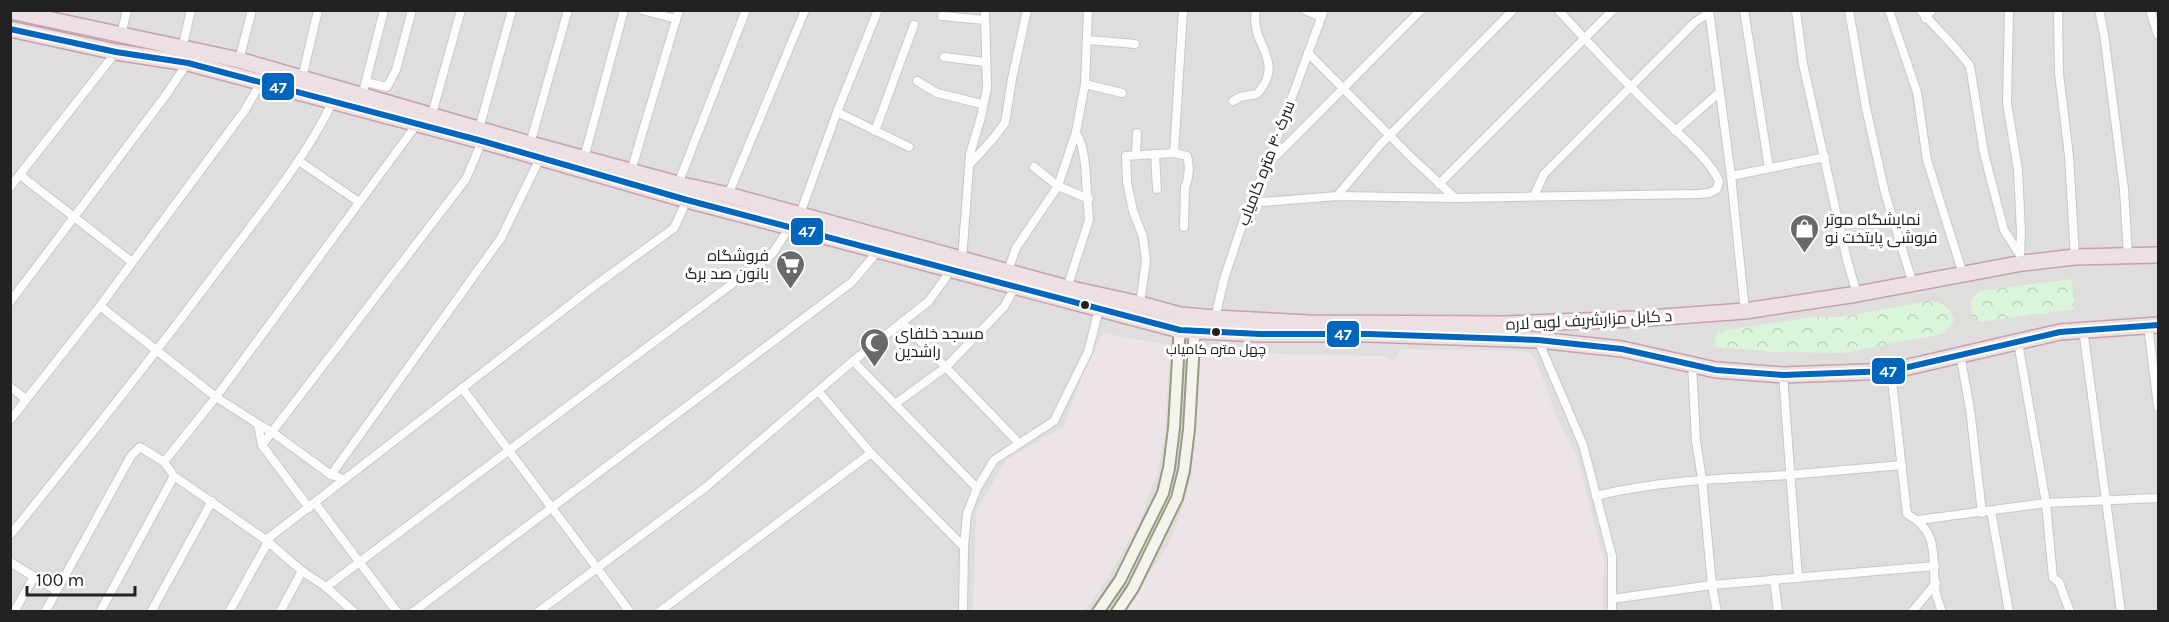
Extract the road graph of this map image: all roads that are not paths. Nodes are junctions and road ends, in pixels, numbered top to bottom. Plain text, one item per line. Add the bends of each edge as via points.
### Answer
1 (127, 10) edge
2 (190, 10) edge
3 (252, 10) edge
4 (318, 10) edge
5 (384, 10) edge
6 (412, 10) edge
7 (461, 10) edge
8 (512, 10) edge
9 (568, 10) edge
10 (624, 10) edge
11 (642, 10) edge
12 (679, 10) edge
13 (746, 10) edge
14 (805, 10) edge
15 (878, 10) edge
16 (985, 10) edge
17 (1027, 10) edge
18 (1088, 10) edge
19 (1183, 10) edge
20 (1256, 10) edge
21 (1305, 10) edge
22 (1421, 10) edge
23 (1514, 10) edge
24 (1558, 10) edge
25 (1613, 10) edge
26 (1744, 10) edge
27 (1796, 10) edge
28 (1849, 10) edge
29 (1889, 10) edge
30 (1932, 10) edge
31 (2009, 10) edge
32 (2058, 10) edge
33 (2099, 10) edge
34 (2150, 10) edge
35 (10, 11) edge
36 (1709, 12) edge
37 (1323, 14) edge
38 (1922, 14) edge
39 (60, 16) edge
40 (942, 16) dead end
41 (676, 19) junction
42 (985, 20) junction
43 (914, 25) dead end
44 (10, 29) edge
45 (121, 35) junction
46 (2158, 35) edge
47 (1585, 39) junction
48 (1088, 40) junction
49 (1135, 44) dead end
50 (116, 52) junction
51 (1308, 53) junction
52 (187, 54) junction
53 (944, 57) dead end
54 (239, 60) junction
55 (985, 62) junction
56 (302, 78) junction
57 (917, 81) dead end
58 (261, 82) junction
59 (1085, 84) junction
60 (1630, 86) junction
61 (364, 89) junction
62 (1344, 89) junction
63 (1720, 92) junction
64 (1122, 93) dead end
65 (333, 101) junction
66 (1233, 101) dead end
67 (982, 104) junction
68 (837, 112) junction
69 (432, 114) junction
70 (417, 124) junction
71 (1675, 130) junction
72 (875, 131) junction
73 (1076, 132) junction
74 (1137, 133) dead end
75 (481, 135) junction
76 (1390, 136) junction
77 (530, 144) junction
78 (909, 147) dead end
79 (1174, 153) junction
80 (1136, 154) junction
81 (1155, 154) junction
82 (1825, 157) junction
83 (540, 158) junction
84 (584, 158) junction
85 (299, 161) junction
86 (970, 164) junction
87 (1267, 165) junction
88 (1034, 167) dead end
89 (1769, 168) junction
90 (631, 171) junction
91 (20, 175) junction
92 (1731, 176) junction
93 (678, 184) junction
94 (1439, 184) junction
95 (1058, 186) junction
96 (10, 187) edge
97 (1157, 189) dead end
98 (1717, 189) junction
99 (1733, 192) junction
100 (728, 195) junction
101 (1337, 196) junction
102 (1534, 196) junction
103 (1455, 198) junction
104 (1089, 199) junction
105 (687, 200) junction
106 (359, 202) junction
107 (1250, 203) junction
108 (800, 214) junction
109 (74, 217) junction
110 (790, 227) junction
111 (1184, 227) dead end
112 (879, 251) junction
113 (2158, 255) edge
114 (2128, 256) junction
115 (2074, 257) junction
116 (2021, 259) junction
117 (132, 262) junction
118 (956, 265) junction
119 (1008, 272) junction
120 (1963, 274) junction
121 (1913, 284) junction
122 (1016, 287) junction
123 (1067, 288) junction
124 (1857, 294) junction
125 (10, 302) edge
126 (1140, 304) junction
127 (100, 306) junction
128 (1099, 309) junction
129 (1745, 310) junction
130 (1215, 318) junction
131 (902, 322) junction
132 (1188, 323) junction
133 (1538, 324) junction
134 (2153, 325) edge
135 (2083, 329) junction
136 (1538, 340) junction
137 (2018, 341) junction
138 (157, 352) junction
139 (1960, 354) junction
140 (853, 361) junction
141 (1692, 364) junction
142 (946, 367) junction
143 (1891, 371) junction
144 (1783, 375) junction
145 (10, 387) edge
146 (462, 388) junction
147 (819, 392) junction
148 (216, 397) junction
149 (26, 399) junction
150 (895, 404) junction
151 (2158, 406) edge
152 (10, 420) edge
153 (258, 424) junction
154 (272, 432) junction
155 (1018, 442) junction
156 (262, 445) junction
157 (509, 449) junction
158 (871, 453) junction
159 (164, 462) junction
160 (1902, 465) junction
161 (330, 475) junction
162 (1789, 475) junction
163 (174, 476) junction
164 (344, 479) junction
165 (1702, 480) junction
166 (978, 488) junction
167 (1596, 496) junction
168 (2158, 498) edge
169 (2106, 499) junction
170 (212, 501) junction
171 (2046, 503) junction
172 (312, 506) junction
173 (553, 507) junction
174 (1991, 511) junction
175 (1982, 513) junction
176 (1918, 520) junction
177 (10, 535) edge
178 (267, 541) junction
179 (964, 547) junction
180 (10, 562) edge
181 (358, 562) junction
182 (1935, 566) junction
183 (598, 568) junction
184 (302, 572) junction
185 (34, 577) junction
186 (1798, 577) junction
187 (1774, 579) junction
188 (1936, 583) junction
189 (1712, 585) junction
190 (326, 587) junction
191 (56, 590) junction
192 (1612, 598) junction
193 (344, 608) edge
194 (14, 612) edge
195 (45, 612) edge
196 (100, 612) edge
197 (151, 612) edge
198 (229, 612) edge
199 (280, 612) edge
200 (354, 612) edge
201 (397, 612) edge
202 (413, 612) edge
203 (538, 612) edge
204 (630, 612) edge
205 (659, 612) edge
206 (963, 612) edge
207 (1098, 612) edge
208 (1117, 612) edge
209 (1612, 612) edge
210 (1717, 612) edge
211 (1778, 612) edge
212 (1912, 612) edge
213 (1942, 612) edge
214 (2009, 612) edge
215 (2070, 612) edge
216 (2121, 612) edge

1 - 45 street
2 - 52 street
3 - 54 street
4 - 56 street
5 - 61 street
6 - 61 street via 396,70 387,87
7 - 69 street
8 - 75 street
9 - 77 street
10 - 84 street
11 - 41 street
12 - 41 street
13 - 93 street
14 - 100 street
15 - 68 street
16 - 42 street
17 - 86 street via 1005,123
18 - 48 street
19 - 79 street
20 - 66 street via 1253,23 1269,65 1268,76 1257,94
21 - 37 street
22 - 62 street
23 - 76 street
24 - 47 street
25 - 47 street
26 - 89 street
27 - 82 street via 1803,64
28 - 121 street via 1885,193
29 - 120 street via 1917,93 1927,160
30 - 38 street
31 - 116 street via 2007,103 2018,170
32 - 115 street via 2059,73 2069,156
33 - 114 street via 2124,189
34 - 46 street
35 - 39 highway, د کابل مزارشریف لویه لاره
36 - 60 street
36 - 63 street
37 - 51 street, سرک ۴۰ متره کامیاب
38 - 116 street via 1970,66 1984,153 2004,230
39 - 45 highway, د کابل مزارشریف لویه لاره
40 - 42 street
41 - 90 street
42 - 55 street
43 - 72 street
44 - 50 highway, د کابل مزارشریف لویه لاره
45 - 52 highway, د کابل مزارشریف لویه لاره
47 - 60 street
47 - 94 street
48 - 49 street
48 - 59 street
50 - 52 highway, د کابل مزارشریف لویه لاره
50 - 91 street
51 - 62 street
51 - 87 street, سرک ۴۰ متره کامیاب
52 - 54 highway, د کابل مزارشریف لویه لاره
52 - 58 highway, د کابل مزارشریف لویه لاره
52 - 109 street via 160,104
53 - 55 street
54 - 56 highway, د کابل مزارشریف لویه لاره
55 - 67 street via 987,88
56 - 61 highway, د کابل مزارشریف لویه لاره
57 - 67 street via 937,93
58 - 65 highway, د کابل مزارشریف لویه لاره
58 - 117 street
59 - 64 street
59 - 73 street
60 - 71 street
60 - 102 street via 1544,174
61 - 69 highway, د کابل مزارشریف لویه لاره
62 - 76 street
62 - 87 street
63 - 71 street
63 - 92 street
65 - 70 highway, د کابل مزارشریف لویه لاره
65 - 85 street
67 - 86 street
68 - 72 street
68 - 108 street
69 - 75 highway, د کابل مزارشریف لویه لاره
70 - 75 highway, د کابل مزارشریف لویه لاره
70 - 106 street
71 - 98 street via 1717,175
72 - 78 street
73 - 95 street
73 - 104 street via 1082,146
74 - 80 street
75 - 77 highway, د کابل مزارشریف لویه لاره
75 - 83 highway, د کابل مزارشریف لویه لاره
75 - 154 street via 466,179
76 - 94 street
76 - 101 street
77 - 84 highway, د کابل مزارشریف لویه لاره
79 - 81 street
79 - 111 street via 1187,156 1188,161
80 - 81 street
80 - 126 street via 1125,158 1146,261
81 - 97 street
82 - 89 street
82 - 124 street
83 - 105 highway, د کابل مزارشریف لویه لاره
83 - 161 street via 501,238
84 - 90 highway, د کابل مزارشریف لویه لاره
85 - 106 street
85 - 138 street
86 - 118 street
87 - 107 street, سرک ۴۰ متره کامیاب
88 - 95 street
89 - 92 street
90 - 93 highway, د کابل مزارشریف لویه لاره
91 - 96 street
91 - 109 street
92 - 99 street
93 - 100 highway, د کابل مزارشریف لویه لاره
94 - 103 street
95 - 104 street
95 - 119 street via 1016,248
98 - 99 street
98 - 102 street via 1698,194
99 - 129 street
100 - 108 highway, د کابل مزارشریف لویه لاره
101 - 103 street
101 - 107 street
102 - 103 street
104 - 123 street via 1089,220
105 - 110 highway, د کابل مزارشریف لویه لاره
105 - 146 street via 674,228
106 - 148 street
107 - 130 street, سرک ۴۰ متره کامیاب
108 - 118 highway, د کابل مزارشریف لویه لاره
109 - 117 street
109 - 125 street
110 - 112 highway, د کابل مزارشریف لویه لاره
110 - 157 street via 772,254
112 - 118 highway, د کابل مزارشریف لویه لاره
112 - 173 street via 852,282
113 - 114 highway, د کابل مزارشریف لویه لاره
114 - 115 highway, د کابل مزارشریف لویه لاره
115 - 116 highway, د کابل مزارشریف لویه لاره
116 - 120 highway, د کابل مزارشریف لویه لاره
117 - 127 street
118 - 119 highway, د کابل مزارشریف لویه لاره
118 - 122 highway, د کابل مزارشریف لویه لاره
118 - 131 street via 929,301
119 - 123 highway, د کابل مزارشریف لویه لاره
120 - 121 highway, د کابل مزارشریف لویه لاره
121 - 124 highway, د کابل مزارشریف لویه لاره
122 - 128 highway, د کابل مزارشریف لویه لاره
122 - 142 street via 1004,307
123 - 126 highway, د کابل مزارشریف لویه لاره
124 - 129 highway, د کابل مزارشریف لویه لاره
126 - 132 highway, د کابل مزارشریف لویه لاره
127 - 138 street
127 - 149 street
128 - 132 highway, د کابل مزارشریف لویه لاره
128 - 155 street via 1088,352 1054,421
129 - 133 highway, د کابل مزارشریف لویه لاره
130 - 132 highway, د کابل مزارشریف لویه لاره
130 - 133 highway, د کابل مزارشریف لویه لاره via 1363,324
131 - 140 street
131 - 142 street
132 - 136 highway, د کابل مزارشریف لویه لاره
132 - 207 main road via 1163,493 1120,580
132 - 208 main road via 1189,429 1184,470 1177,498
133 - 136 street
134 - 135 highway, د کابل مزارشریف لویه لاره
134 - 151 street
135 - 137 highway, د کابل مزارشریف لویه لاره
135 - 169 street
136 - 141 highway, د کابل مزارشریف لویه لاره via 1622,349
136 - 167 street via 1583,445
137 - 139 highway, د کابل مزارشریف لویه لاره
137 - 171 street
138 - 148 street
138 - 177 street
139 - 143 highway, د کابل مزارشریف لویه لاره
139 - 175 street
140 - 147 street
140 - 150 street
141 - 144 highway, د کابل مزارشریف لویه لاره via 1716,370
141 - 165 street
142 - 150 street
142 - 155 street
143 - 144 highway, د کابل مزارشریف لویه لاره
143 - 160 street
144 - 162 street
145 - 149 street
146 - 157 street
146 - 164 street
147 - 158 street
147 - 183 street via 706,487
148 - 153 street
148 - 159 street
149 - 152 street
150 - 166 street
153 - 154 street
153 - 156 street
154 - 156 street
154 - 161 street
155 - 166 street via 994,460
156 - 172 street
157 - 173 street
157 - 181 street
158 - 179 street
158 - 205 street
159 - 163 street
159 - 191 street via 140,447 131,456
160 - 162 street
160 - 176 street via 1907,514
161 - 164 street
162 - 165 street
162 - 186 street
163 - 170 street
163 - 196 street
164 - 172 street
165 - 167 street
165 - 189 street
166 - 179 street via 967,514
167 - 192 street via 1612,556
168 - 169 street
169 - 171 street
169 - 216 street
170 - 178 street
170 - 197 street
171 - 174 street
171 - 215 street via 2053,578 2060,582
172 - 178 street
172 - 181 street
173 - 183 street
173 - 202 street
174 - 175 street
174 - 214 street
175 - 176 street
176 - 182 street via 1932,539
178 - 184 street
178 - 198 street
179 - 206 street
180 - 185 street
181 - 190 street
181 - 201 street
182 - 186 street
182 - 188 street
183 - 203 street
183 - 204 street
184 - 190 street
184 - 199 street
185 - 191 street
185 - 194 street
186 - 187 street
187 - 189 street
187 - 211 street
188 - 212 street
188 - 213 street
189 - 192 street
189 - 210 street
190 - 193 street
191 - 195 street
192 - 209 street
193 - 200 street

